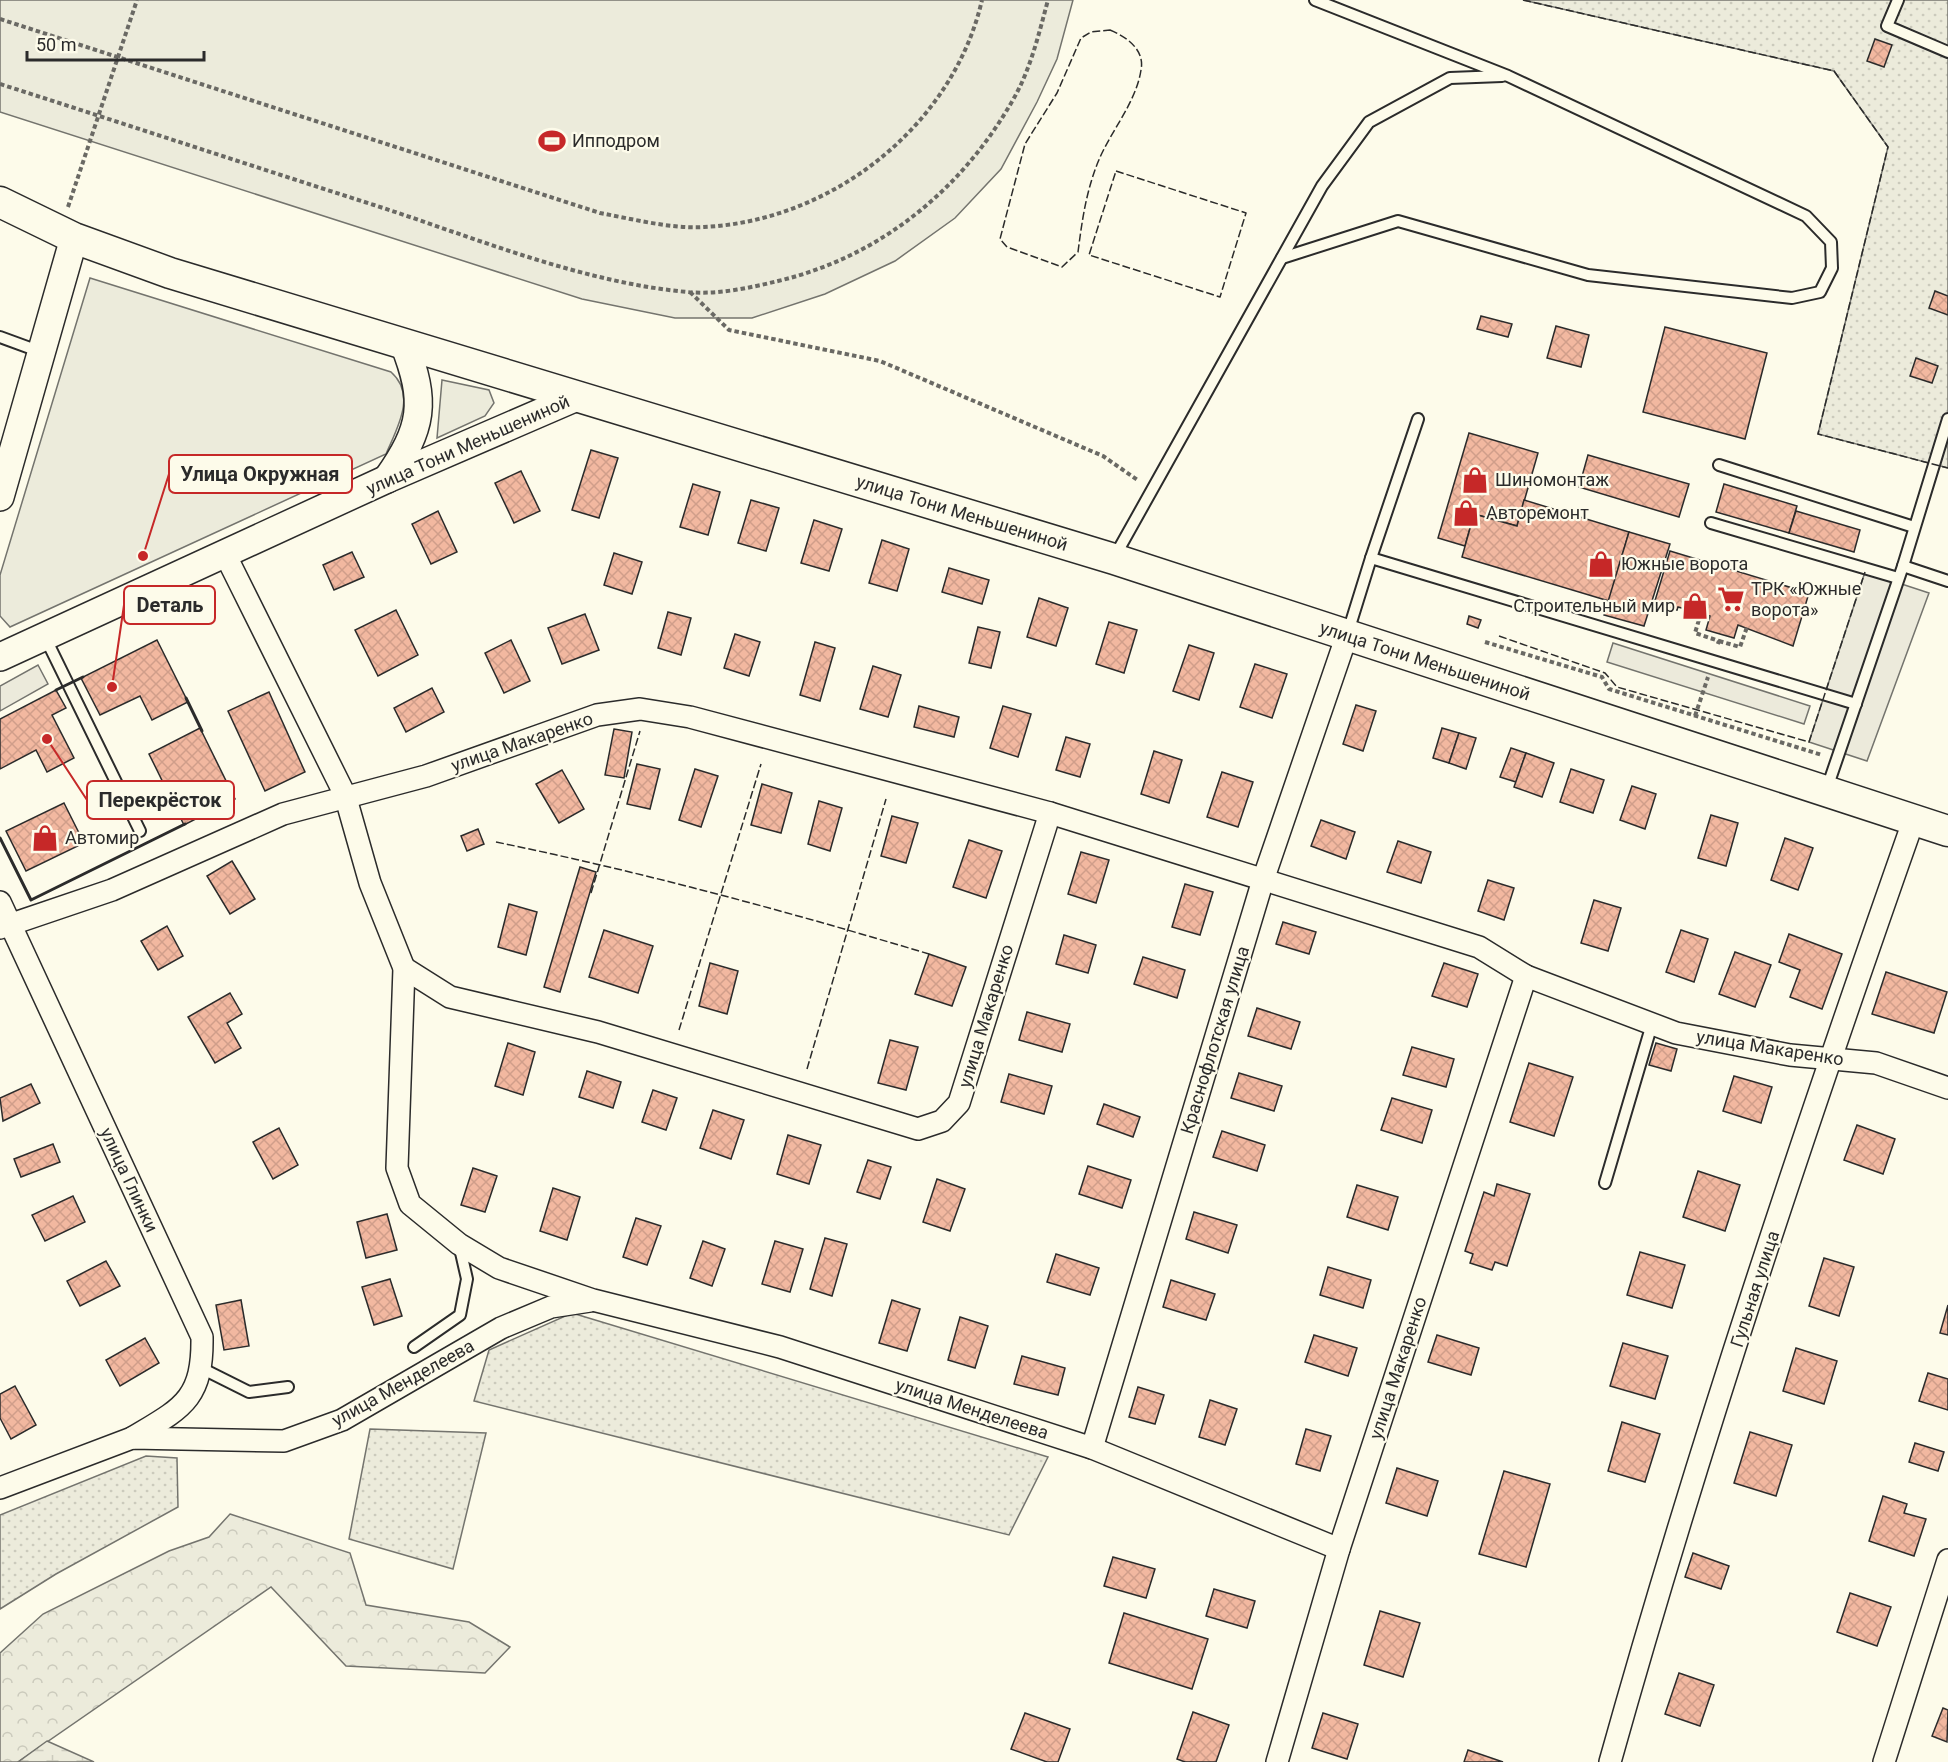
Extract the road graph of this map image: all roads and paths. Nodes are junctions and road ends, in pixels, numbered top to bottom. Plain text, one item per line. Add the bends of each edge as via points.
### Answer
1 (137, 0) edge
2 (982, 0) edge
3 (1048, 0) edge
4 (1315, 0) edge
5 (1898, 0) edge
6 (0, 19) edge
7 (1948, 52) edge
8 (118, 57) junction
9 (1508, 76) junction
10 (0, 84) edge
11 (98, 116) junction
12 (0, 202) edge
13 (67, 234) junction
14 (1282, 258) junction
15 (690, 292) junction
16 (0, 337) edge
17 (404, 344) junction
18 (42, 352) junction
19 (579, 396) junction
20 (1418, 419) dead end
21 (1948, 419) edge
22 (6, 454) edge
23 (1719, 465) dead end
24 (387, 479) junction
25 (1152, 490) junction
26 (0, 497) edge
27 (1711, 524) dead end
28 (1914, 527) junction
29 (225, 554) junction
30 (1371, 558) junction
31 (1114, 559) junction
32 (1903, 566) junction
33 (1898, 578) junction
34 (1948, 581) edge
35 (1747, 627) dead end
36 (1347, 635) junction
37 (45, 637) junction
38 (1719, 641) dead end
39 (1485, 642) dead end
40 (0, 657) edge
41 (1856, 704) junction
42 (1838, 759) junction
43 (1826, 791) junction
44 (345, 795) junction
45 (1050, 813) junction
46 (1914, 819) junction
47 (140, 831) dead end
48 (1948, 831) edge
49 (1263, 880) junction
50 (0, 902) edge
51 (4, 926) edge
52 (404, 968) junction
53 (1526, 976) junction
54 (1652, 1024) junction
55 (1829, 1060) junction
56 (1948, 1088) edge
57 (1605, 1183) dead end
58 (459, 1244) junction
59 (593, 1300) junction
60 (414, 1347) dead end
61 (203, 1369) junction
62 (288, 1387) dead end
63 (132, 1438) junction
64 (1092, 1448) junction
65 (0, 1488) edge
66 (1339, 1549) junction
67 (1948, 1560) edge
68 (1277, 1762) edge
69 (1610, 1762) edge
70 (1884, 1762) edge

1 - 8 path
2 - 8 path via 956,69 928,110 892,150 851,181 804,205 755,220 703,228 600,213
3 - 15 path via 1036,45 1015,97 984,145 949,188 903,225 851,255 802,275 744,289
4 - 9 lane
5 - 7 lane via 1887,26
6 - 8 path
8 - 11 path
9 - 14 lane via 1450,78 1369,122 1322,186
9 - 14 lane via 1806,216 1831,242 1832,268 1820,292 1792,298 1588,275 1398,221
10 - 11 path
11 - 13 path
11 - 15 path via 588,274
12 - 13 main road
13 - 17 main road via 170,273
13 - 18 street
14 - 25 lane
15 - 25 path via 729,330 880,361 1103,456
16 - 18 lane
17 - 19 main road
17 - 24 street via 417,376 420,401 406,453
18 - 22 street
19 - 24 street, улица Тони Меньшениной
19 - 31 main road, улица Тони Меньшениной
20 - 30 lane
21 - 28 lane
22 - 26 street
23 - 28 lane
24 - 29 street, улица Тони Меньшениной
25 - 31 lane
27 - 33 lane
28 - 32 lane
29 - 37 street, улица Тони Меньшениной
29 - 44 street
30 - 36 lane
30 - 41 lane
31 - 36 main road, улица Тони Меньшениной
32 - 33 lane
32 - 34 lane
33 - 41 lane
35 - 38 path via 1740,647
36 - 43 main road, улица Тони Меньшениной
36 - 49 street, Краснофлотская улица
37 - 40 street, улица Тони Меньшениной
37 - 47 lane
39 - 42 path via 1602,677 1609,689
41 - 42 lane
42 - 43 lane
43 - 46 main road, улица Тони Меньшениной
44 - 45 street, улица Макаренко via 426,776 597,715 640,709 690,717
44 - 51 street, улица Макаренко via 283,814 112,891
44 - 52 street via 370,883
45 - 49 street, улица Макаренко
45 - 52 street, улица Макаренко via 959,1103 942,1121 918,1129 598,1032 450,997
46 - 48 main road, улица Тони Меньшениной
46 - 55 street, Гульная улица
49 - 53 street, улица Макаренко via 1479,947
49 - 64 street, Краснофлотская улица
50 - 51 street, улица Глинки
51 - 61 street, улица Глинки via 202,1337
52 - 58 street, улица Менделеева via 397,1168 410,1204
53 - 54 street, улица Макаренко
53 - 66 street, улица Макаренко
54 - 55 street, улица Макаренко via 1676,1033
54 - 57 lane
55 - 56 street, улица Макаренко via 1876,1063
55 - 69 street, Гульная улица via 1663,1573
58 - 59 street, улица Менделеева via 499,1268
58 - 60 lane via 467,1280 460,1315
59 - 63 street, улица Менделеева via 551,1306 501,1328 342,1420 284,1442
59 - 64 street, улица Менделеева via 780,1347
61 - 62 lane via 249,1392
61 - 63 street, улица Глинки via 190,1396 170,1415
63 - 65 street, улица Менделеева
64 - 66 street, улица Менделеева
66 - 68 street, улица Макаренко
67 - 70 street

